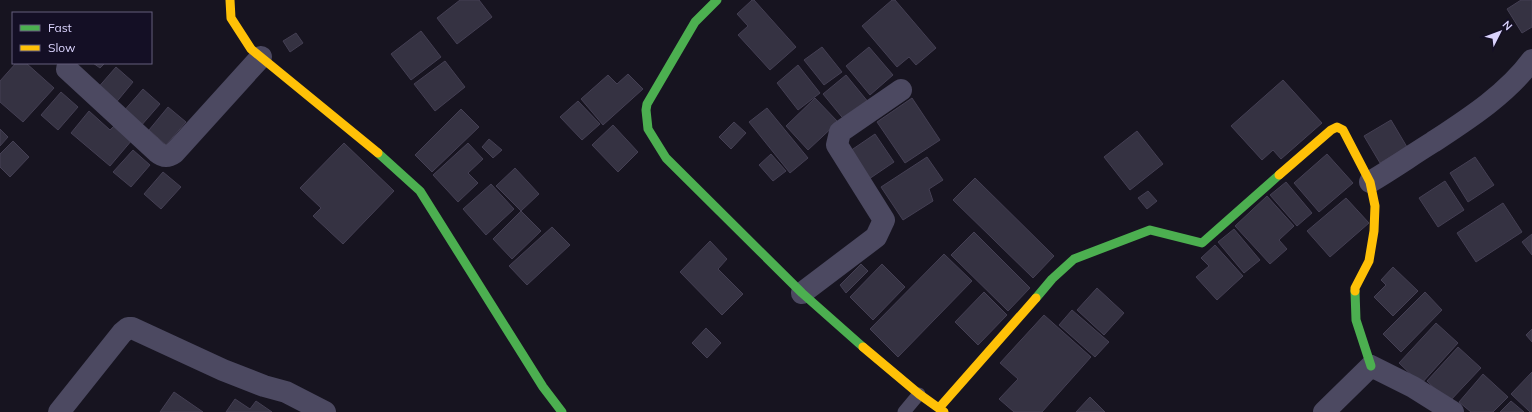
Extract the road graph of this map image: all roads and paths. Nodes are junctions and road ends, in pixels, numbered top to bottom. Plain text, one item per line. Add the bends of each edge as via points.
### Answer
1 (230, 0) edge
2 (717, 0) edge
3 (261, 57) junction
4 (1532, 60) edge
5 (67, 69) dead end
6 (901, 90) dead end
7 (1370, 182) junction
8 (802, 293) junction
9 (1371, 366) junction
10 (919, 394) junction
11 (557, 410) edge
12 (942, 410) edge
13 (59, 412) edge
14 (325, 412) edge
15 (904, 412) edge
16 (1324, 412) edge
17 (1453, 412) edge

1 - 3 street via 231,18 251,49
2 - 8 street via 694,22 647,104 648,129 666,158
3 - 5 street via 169,157 157,152
3 - 11 street via 394,166 420,191
4 - 7 street via 1497,96 1461,124
6 - 8 street via 840,132 837,145 884,220 876,237
7 - 9 street via 1375,206 1374,231 1369,261 1355,288 1356,320
7 - 12 street via 1343,130 1337,127 1330,130 1202,243 1150,230 1074,259 1052,279
8 - 10 street
9 - 16 street
9 - 17 street via 1413,387
10 - 12 street
10 - 15 lane
13 - 14 street via 122,332 132,328 223,370 286,392

